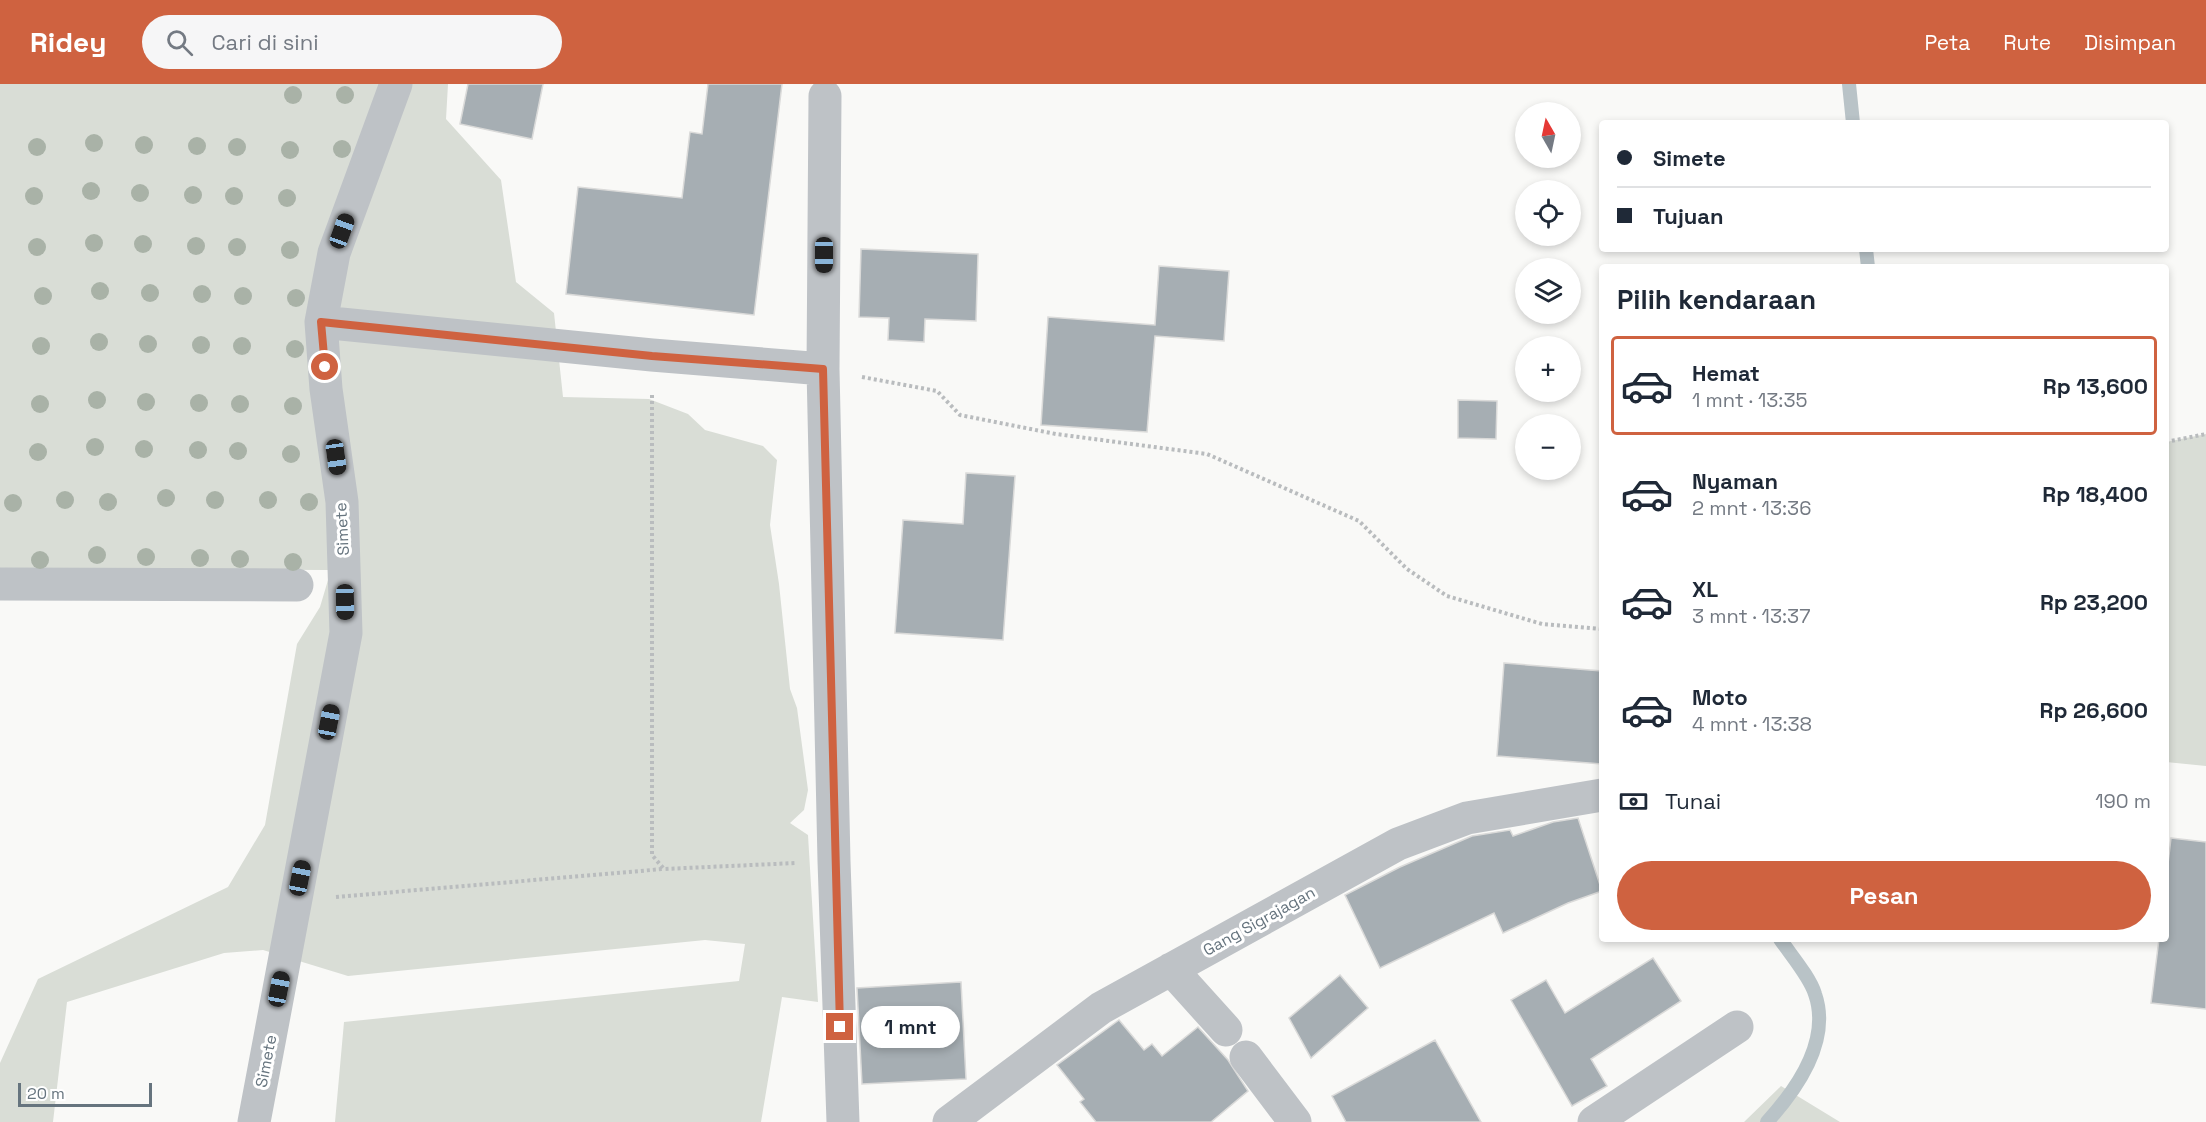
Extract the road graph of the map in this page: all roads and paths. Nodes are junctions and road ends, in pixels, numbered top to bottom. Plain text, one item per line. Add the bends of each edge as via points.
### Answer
1 (396, 84) edge
2 (825, 96) dead end
3 (321, 322) junction
4 (652, 356) junction
5 (823, 369) junction
6 (2206, 434) edge
7 (2169, 441) edge
8 (0, 584) edge
9 (297, 585) dead end
10 (1599, 629) edge
11 (1599, 796) edge
12 (834, 861) junction
13 (664, 869) junction
14 (296, 900) junction
15 (1171, 969) junction
16 (1737, 1027) dead end
17 (1226, 1030) dead end
18 (1246, 1057) dead end
19 (254, 1122) edge
20 (843, 1122) edge
21 (949, 1122) edge
22 (1295, 1122) edge
23 (1594, 1122) edge

1 - 3 street, Simete via 334,253
2 - 5 street
3 - 4 street
3 - 14 street, Simete via 342,502 346,633
4 - 5 street
4 - 13 path via 652,855
5 - 10 path via 937,391 960,415 1056,434 1207,454 1359,521 1407,569 1447,596 1542,624
5 - 12 street
6 - 7 path
8 - 9 street
11 - 15 street, Gang Sigrajagan via 1467,818 1398,844
12 - 13 path
12 - 20 street
13 - 14 path
14 - 19 street, Simete
15 - 17 street
15 - 21 street, Gang Sigrajagan via 1101,1008
16 - 23 street
18 - 22 street

